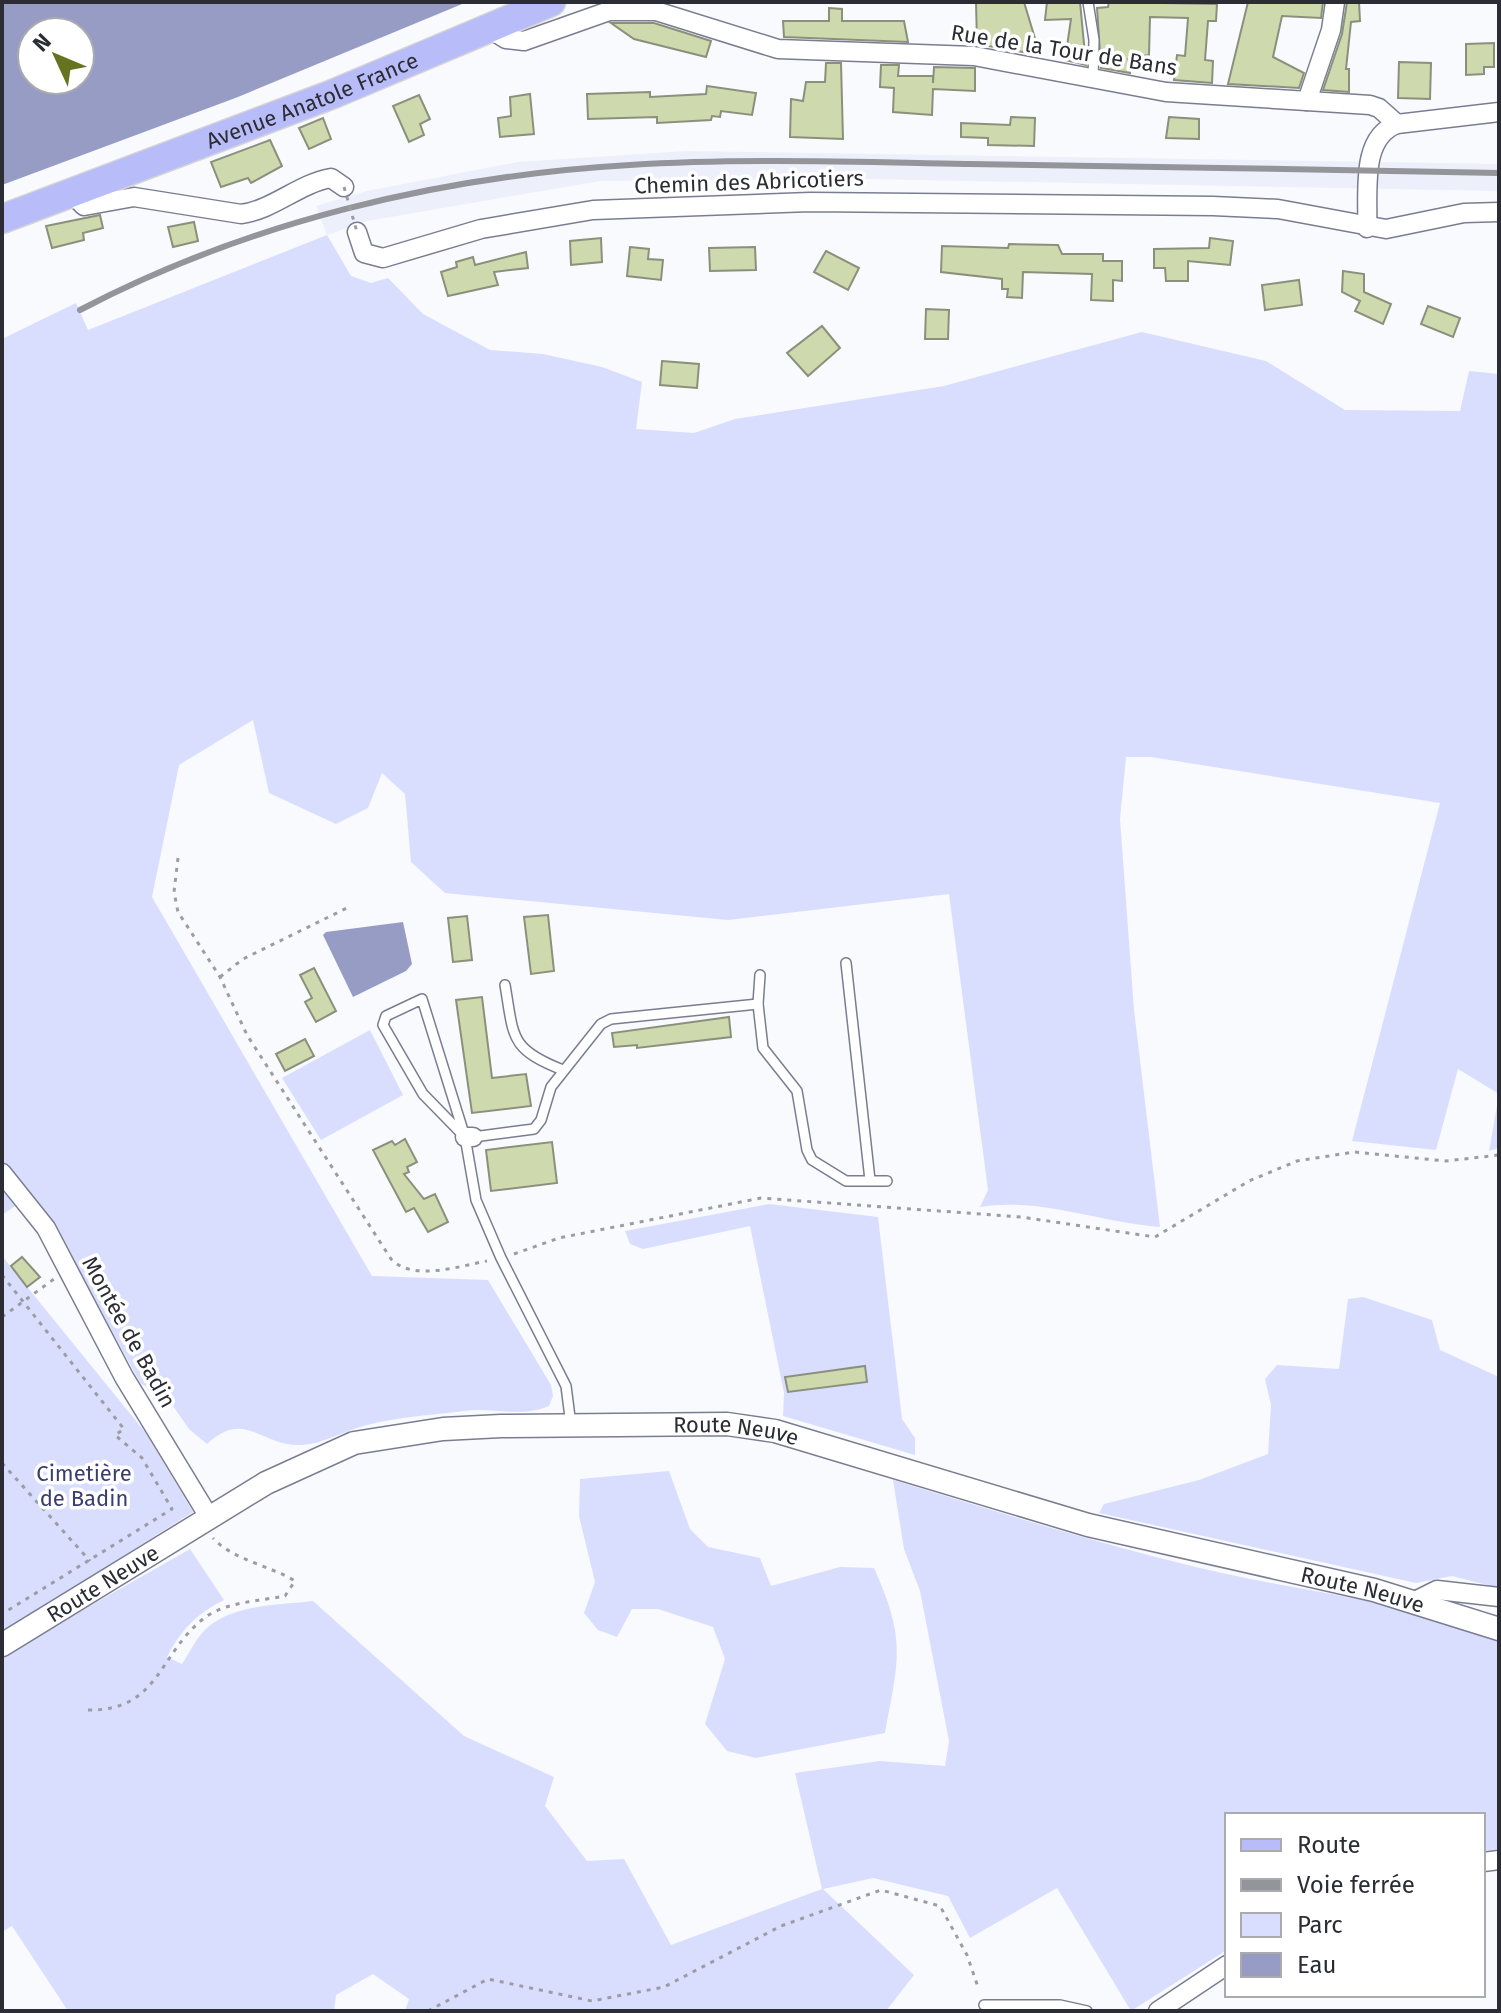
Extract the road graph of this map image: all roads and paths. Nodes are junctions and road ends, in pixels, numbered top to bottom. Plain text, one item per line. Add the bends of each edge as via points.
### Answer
1 (551, 2) edge
2 (1088, 2) edge
3 (1335, 2) edge
4 (490, 29) junction
5 (1093, 80) junction
6 (1307, 101) junction
7 (1499, 112) edge
8 (1397, 124) junction
9 (344, 187) joint
10 (71, 193) junction
11 (1499, 212) edge
12 (2, 219) edge
13 (1367, 228) junction
14 (357, 232) joint
15 (178, 858) dead end
16 (349, 907) dead end
17 (846, 963) dead end
18 (760, 975) dead end
19 (220, 977) junction
20 (505, 985) dead end
21 (758, 1004) junction
22 (563, 1070) junction
23 (469, 1137) junction
24 (1499, 1155) edge
25 (2, 1173) edge
26 (870, 1180) junction
27 (887, 1181) dead end
28 (501, 1258) junction
29 (68, 1269) junction
30 (2, 1275) edge
31 (24, 1301) junction
32 (2, 1317) edge
33 (571, 1425) junction
34 (2, 1463) edge
35 (204, 1520) junction
36 (90, 1560) junction
37 (105, 1580) junction
38 (1499, 1597) edge
39 (1415, 1601) junction
40 (2, 1614) edge
41 (1499, 1629) edge
42 (2, 1645) edge
43 (88, 1710) dead end
44 (1225, 1966) edge
45 (984, 2005) joint
46 (428, 2011) edge
47 (1087, 2011) edge
48 (1158, 2011) edge

1 - 4 main road, Avenue Anatole France
2 - 5 lane
3 - 6 street
4 - 5 street, Rue de la Tour de Bans via 506,39 524,41 609,11 656,11 778,49 986,58
4 - 10 main road, Avenue Anatole France
5 - 6 street, Rue de la Tour de Bans via 1166,92
6 - 8 street, Rue de la Tour de Bans via 1370,105
7 - 8 street
8 - 13 street via 1374,142
9 - 10 street via 331,178 316,181 258,212 241,214 134,197 84,206
9 - 14 path, bridge
10 - 12 main road, Avenue Anatole France
11 - 13 street, Chemin des Abricotiers
13 - 14 street, Chemin des Abricotiers via 1278,209 810,202 593,210 481,229 383,258 364,253
15 - 19 path via 178,912
16 - 19 path via 243,959
17 - 26 lane
18 - 21 lane
19 - 28 path via 247,1035 391,1259 417,1271
20 - 22 lane via 514,1038 536,1059
21 - 22 lane via 611,1019
21 - 26 lane via 763,1048 797,1091 812,1160 846,1181
22 - 23 lane via 534,1129
23 - 23 lane via 422,999 386,1016 383,1025 423,1094
23 - 28 lane via 476,1200
24 - 28 path via 1446,1161 1354,1152 1297,1161 1249,1181 1155,1237 1035,1218 761,1198 559,1238
25 - 29 street, Montée de Badin via 36,1214
26 - 27 lane
28 - 33 lane via 563,1378
29 - 31 path
29 - 35 street, Montée de Badin
30 - 31 path
31 - 32 path
31 - 36 path via 124,1429 115,1435 142,1458 172,1509
33 - 35 street, Route Neuve via 443,1429 354,1443 301,1465
33 - 39 street, Route Neuve via 727,1424 775,1431 1088,1525
34 - 36 path
35 - 37 street, Route Neuve
35 - 43 path via 219,1545 295,1581 285,1596 202,1619 138,1697 110,1710
36 - 37 path
36 - 40 path
37 - 42 street, Route Neuve
38 - 39 street via 1437,1590
39 - 41 street, Route Neuve
44 - 48 street
45 - 46 path via 967,1955 940,1906 881,1890 781,1926 664,1987 592,2001 488,1979
45 - 47 lane via 1060,2005

